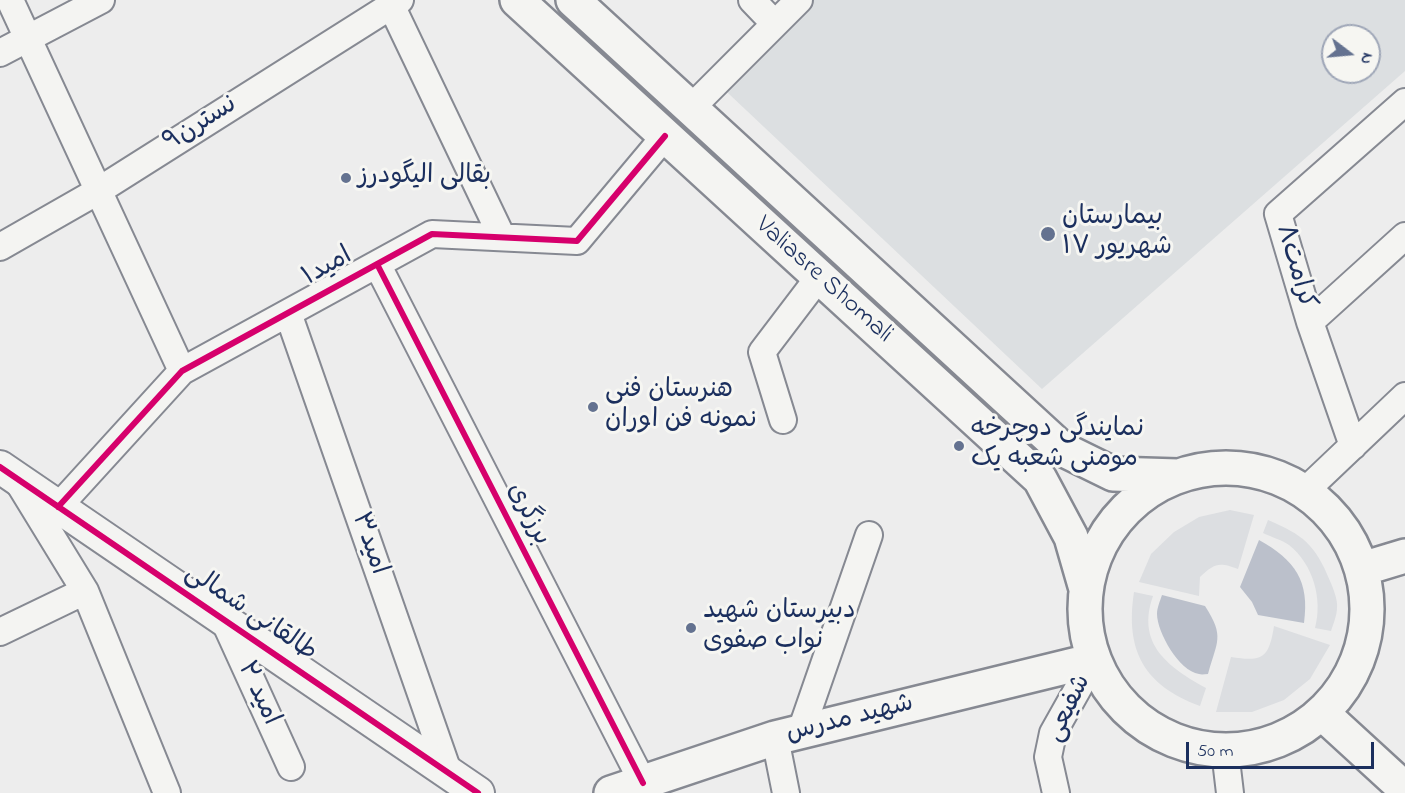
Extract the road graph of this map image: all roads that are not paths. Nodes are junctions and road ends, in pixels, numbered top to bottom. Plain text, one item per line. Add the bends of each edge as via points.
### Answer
1 (10, 0) edge
2 (101, 0) edge
3 (517, 0) edge
4 (573, 0) edge
5 (752, 0) edge
6 (799, 0) edge
7 (396, 3) edge
8 (775, 24) junction
9 (28, 39) junction
10 (0, 53) edge
11 (1405, 102) edge
12 (691, 108) junction
13 (665, 136) junction
14 (98, 191) junction
15 (1405, 236) edge
16 (502, 237) junction
17 (0, 247) edge
18 (377, 264) junction
19 (819, 277) junction
20 (288, 313) junction
21 (1310, 322) junction
22 (182, 371) junction
23 (1405, 396) edge
24 (783, 420) dead end
25 (1353, 446) junction
26 (8, 472) edge
27 (1180, 476) junction
28 (1305, 491) junction
29 (58, 507) junction
30 (868, 535) dead end
31 (1405, 556) edge
32 (1362, 569) junction
33 (85, 591) junction
34 (1086, 591) junction
35 (224, 620) junction
36 (0, 633) edge
37 (1094, 660) junction
38 (1322, 713) junction
39 (788, 735) junction
40 (1225, 751) junction
41 (291, 767) dead end
42 (449, 774) junction
43 (643, 783) junction
44 (1405, 789) edge
45 (167, 793) edge
46 (478, 793) edge
47 (611, 793) edge
48 (786, 793) edge
49 (1056, 793) edge
50 (1230, 793) edge

1 - 9 street
2 - 9 street
3 - 13 main road, Valiasre Shomali
4 - 12 main road, Valiasre Shomali
5 - 8 street
6 - 8 street
7 - 14 street, نسترن۹
7 - 16 street
8 - 12 street
9 - 10 street
9 - 14 street
11 - 21 street, کرامت۸ via 1278,214
12 - 27 main road, Valiasre Shomali via 1062,449 1113,474
13 - 16 street, امید۱ via 577,241
13 - 19 main road, Valiasre Shomali
14 - 17 street, نسترن۹
14 - 22 street
15 - 21 street
16 - 18 street, امید۱ via 432,234
18 - 20 street, امید۱
18 - 43 street, برزگری
19 - 24 street via 762,352
19 - 34 main road, Valiasre Shomali via 1040,479 1071,537
20 - 22 street, امید۱
20 - 42 street, امید۳
21 - 25 street, کرامت۸
22 - 29 street, امید۱
23 - 25 street
25 - 28 street
26 - 29 street, طالقانی شمالی
26 - 33 street
27 - 28 main road via 1223,468 1266,473
27 - 34 main road via 1142,496 1111,527 1095,558
28 - 32 main road via 1340,525
29 - 35 street, طالقانی شمالی
30 - 39 street
31 - 32 main road
32 - 38 main road via 1367,608 1363,646 1347,682
33 - 36 street
33 - 45 street
34 - 37 main road via 1086,626
35 - 41 street, امید ۲
35 - 42 street, طالقانی شمالی
37 - 39 main road, شهید مدرس
37 - 40 main road via 1115,697 1146,726 1184,745
37 - 49 street, شفیعی via 1053,733 1048,757
38 - 40 main road via 1294,734 1260,747
38 - 44 main road
39 - 43 main road, شهید مدرس
39 - 48 street
40 - 50 street
42 - 46 street, طالقانی شمالی
43 - 47 main road, شهید مدرس

